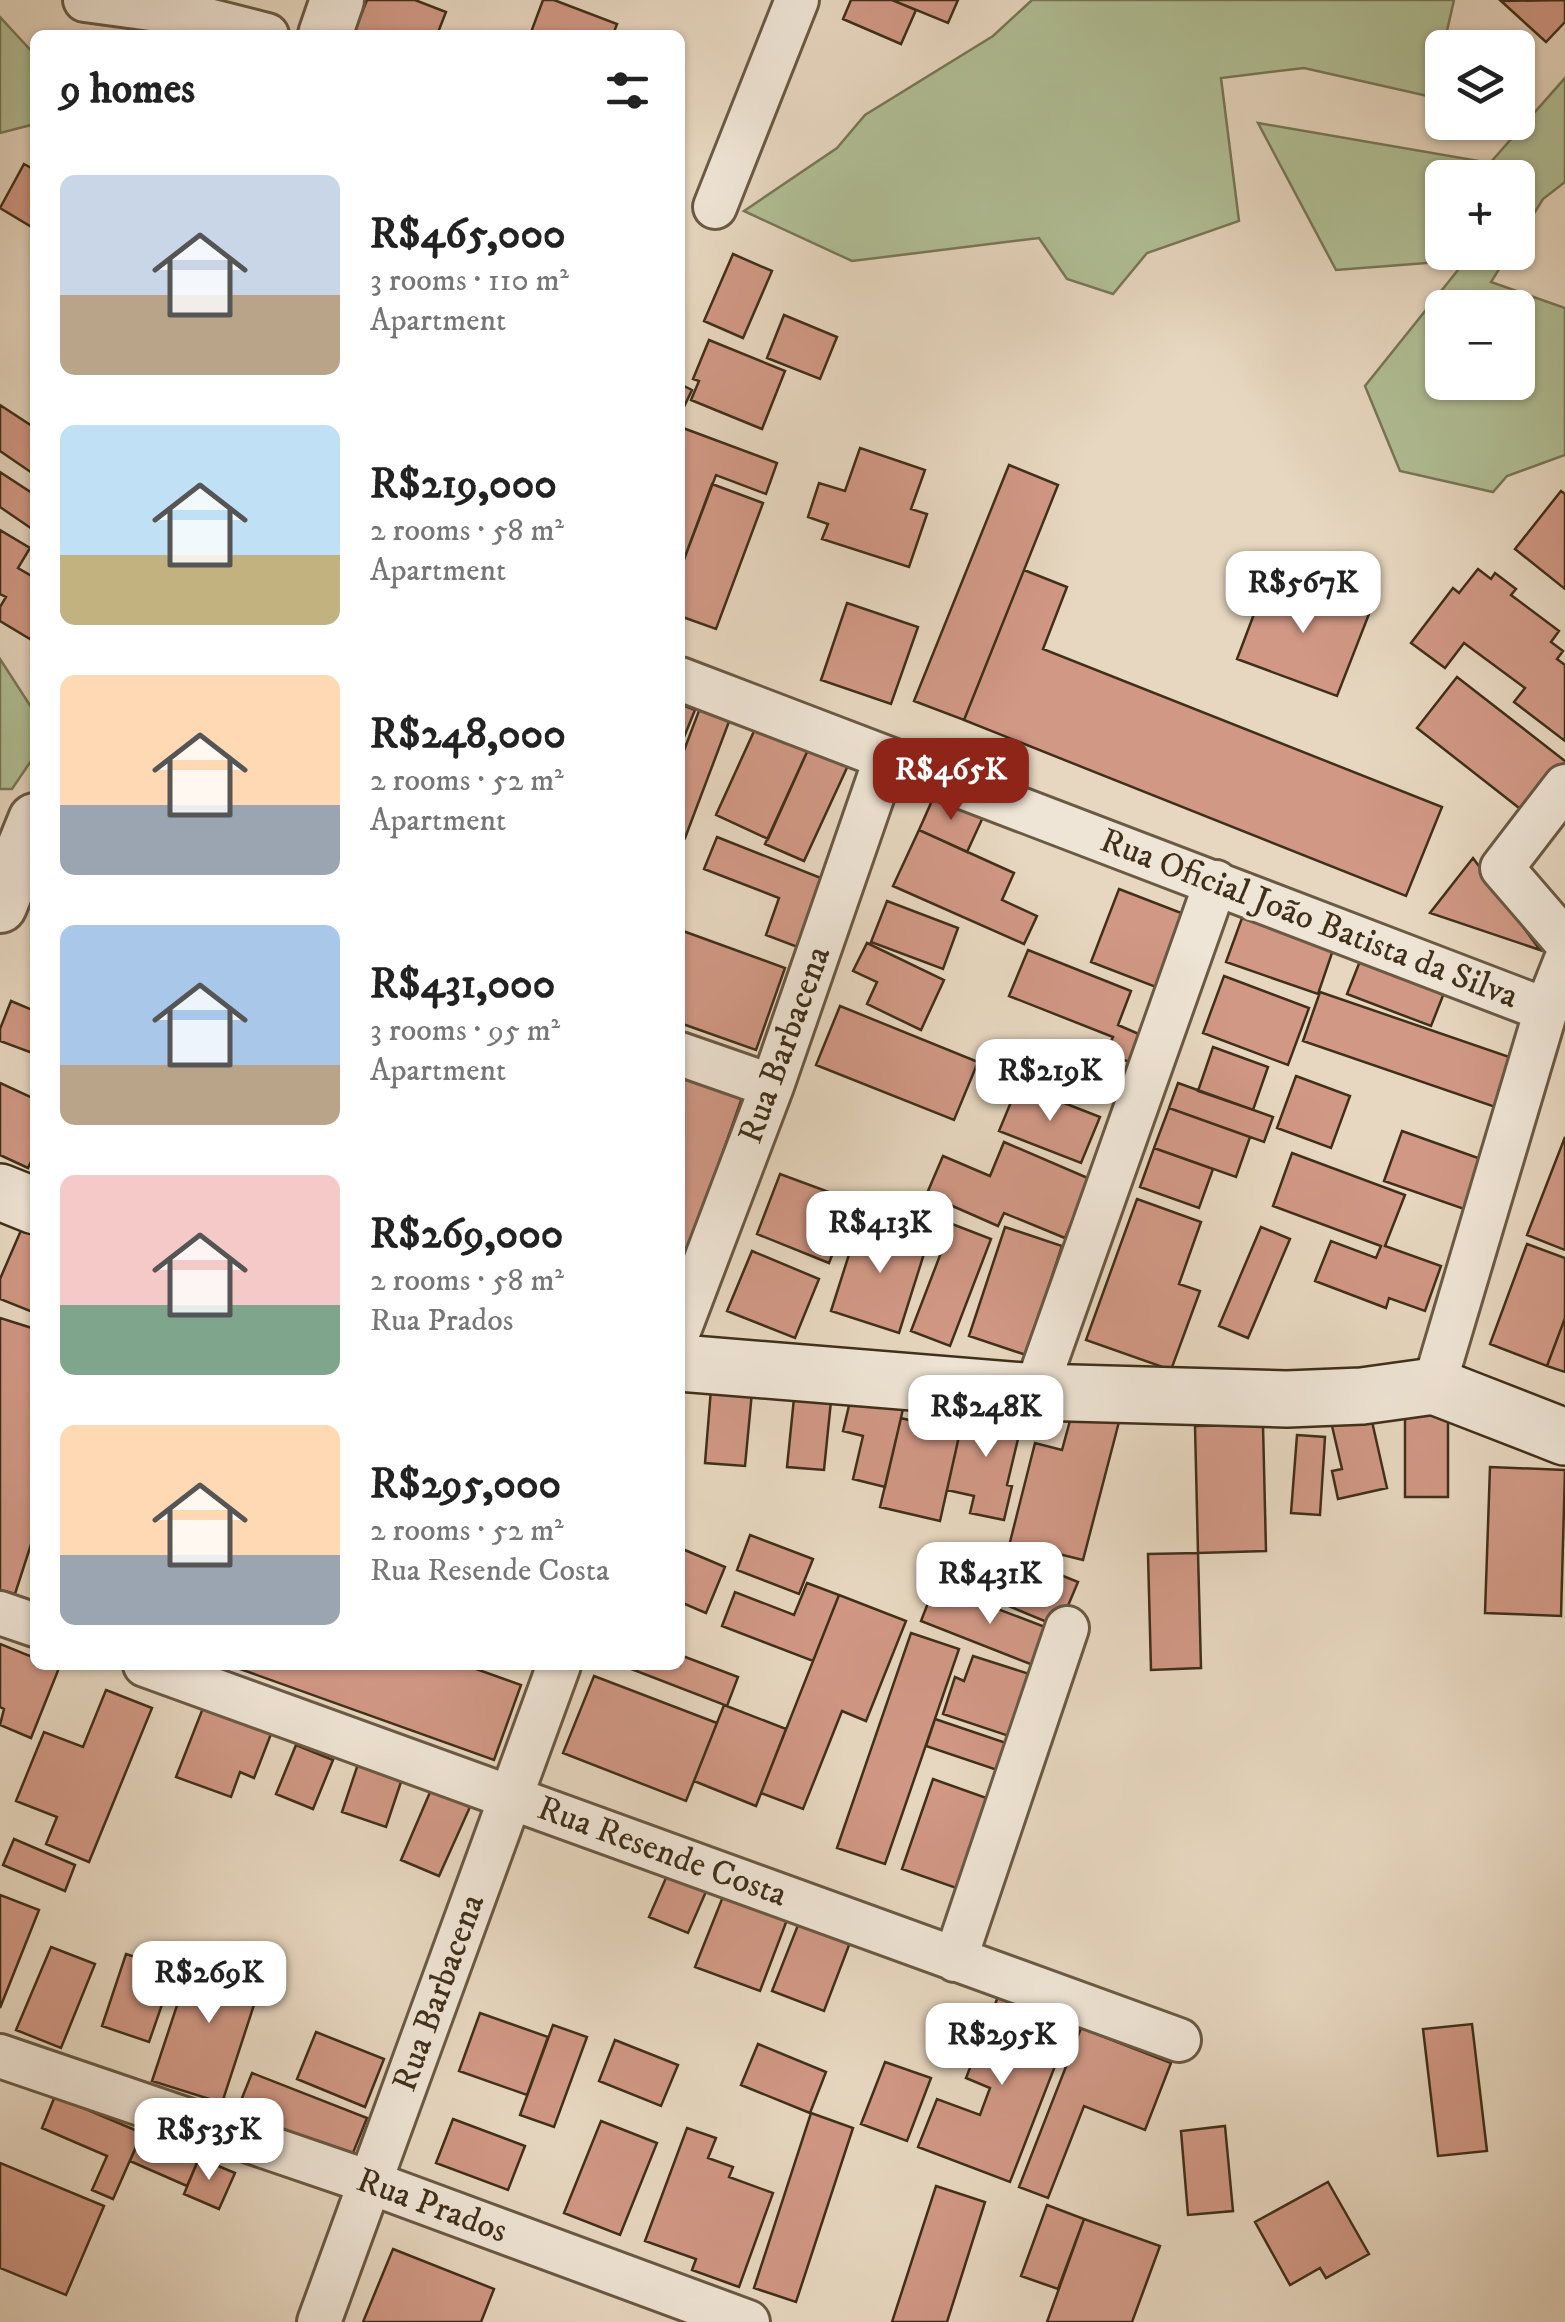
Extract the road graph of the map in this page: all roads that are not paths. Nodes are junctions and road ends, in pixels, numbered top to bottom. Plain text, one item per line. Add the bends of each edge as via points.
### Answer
1 (85, 0) edge
2 (337, 0) edge
3 (797, 0) edge
4 (247, 30) edge
5 (327, 30) edge
6 (715, 207) dead end
7 (685, 681) edge
8 (885, 760) junction
9 (1565, 786) edge
10 (30, 836) edge
11 (1216, 882) junction
12 (0, 906) edge
13 (1565, 942) edge
14 (1565, 962) edge
15 (1546, 1010) junction
16 (685, 1056) edge
17 (772, 1086) junction
18 (0, 1192) edge
19 (30, 1204) edge
20 (685, 1315) edge
21 (685, 1363) edge
22 (1434, 1386) junction
23 (1035, 1392) junction
24 (1565, 1437) edge
25 (0, 1613) edge
26 (30, 1624) edge
27 (1067, 1628) dead end
28 (159, 1670) edge
29 (558, 1670) edge
30 (512, 1797) junction
31 (956, 1960) junction
32 (1178, 2040) dead end
33 (0, 2056) edge
34 (369, 2182) junction
35 (319, 2322) edge
36 (748, 2322) edge

1 - 4 street
2 - 5 street
3 - 6 street
7 - 8 street, Rua Oficial João Batista da Silva
8 - 11 street, Rua Oficial João Batista da Silva
8 - 17 street, Rua Barbacena
9 - 13 street via 1502,868
10 - 12 street
11 - 15 street, Rua Oficial João Batista da Silva
11 - 23 street
14 - 15 street
15 - 22 street
16 - 17 street
17 - 20 street, Rua Barbacena
18 - 19 main road
21 - 23 main road
22 - 23 main road via 1287,1399
22 - 24 main road
25 - 26 street
27 - 31 street
28 - 30 street, Rua Resende Costa
29 - 30 street, Rua Barbacena
30 - 31 street, Rua Resende Costa
30 - 34 street, Rua Barbacena
31 - 32 street, Rua Resende Costa
33 - 34 street, Rua Prados
34 - 35 street, Rua Barbacena
34 - 36 street, Rua Prados

